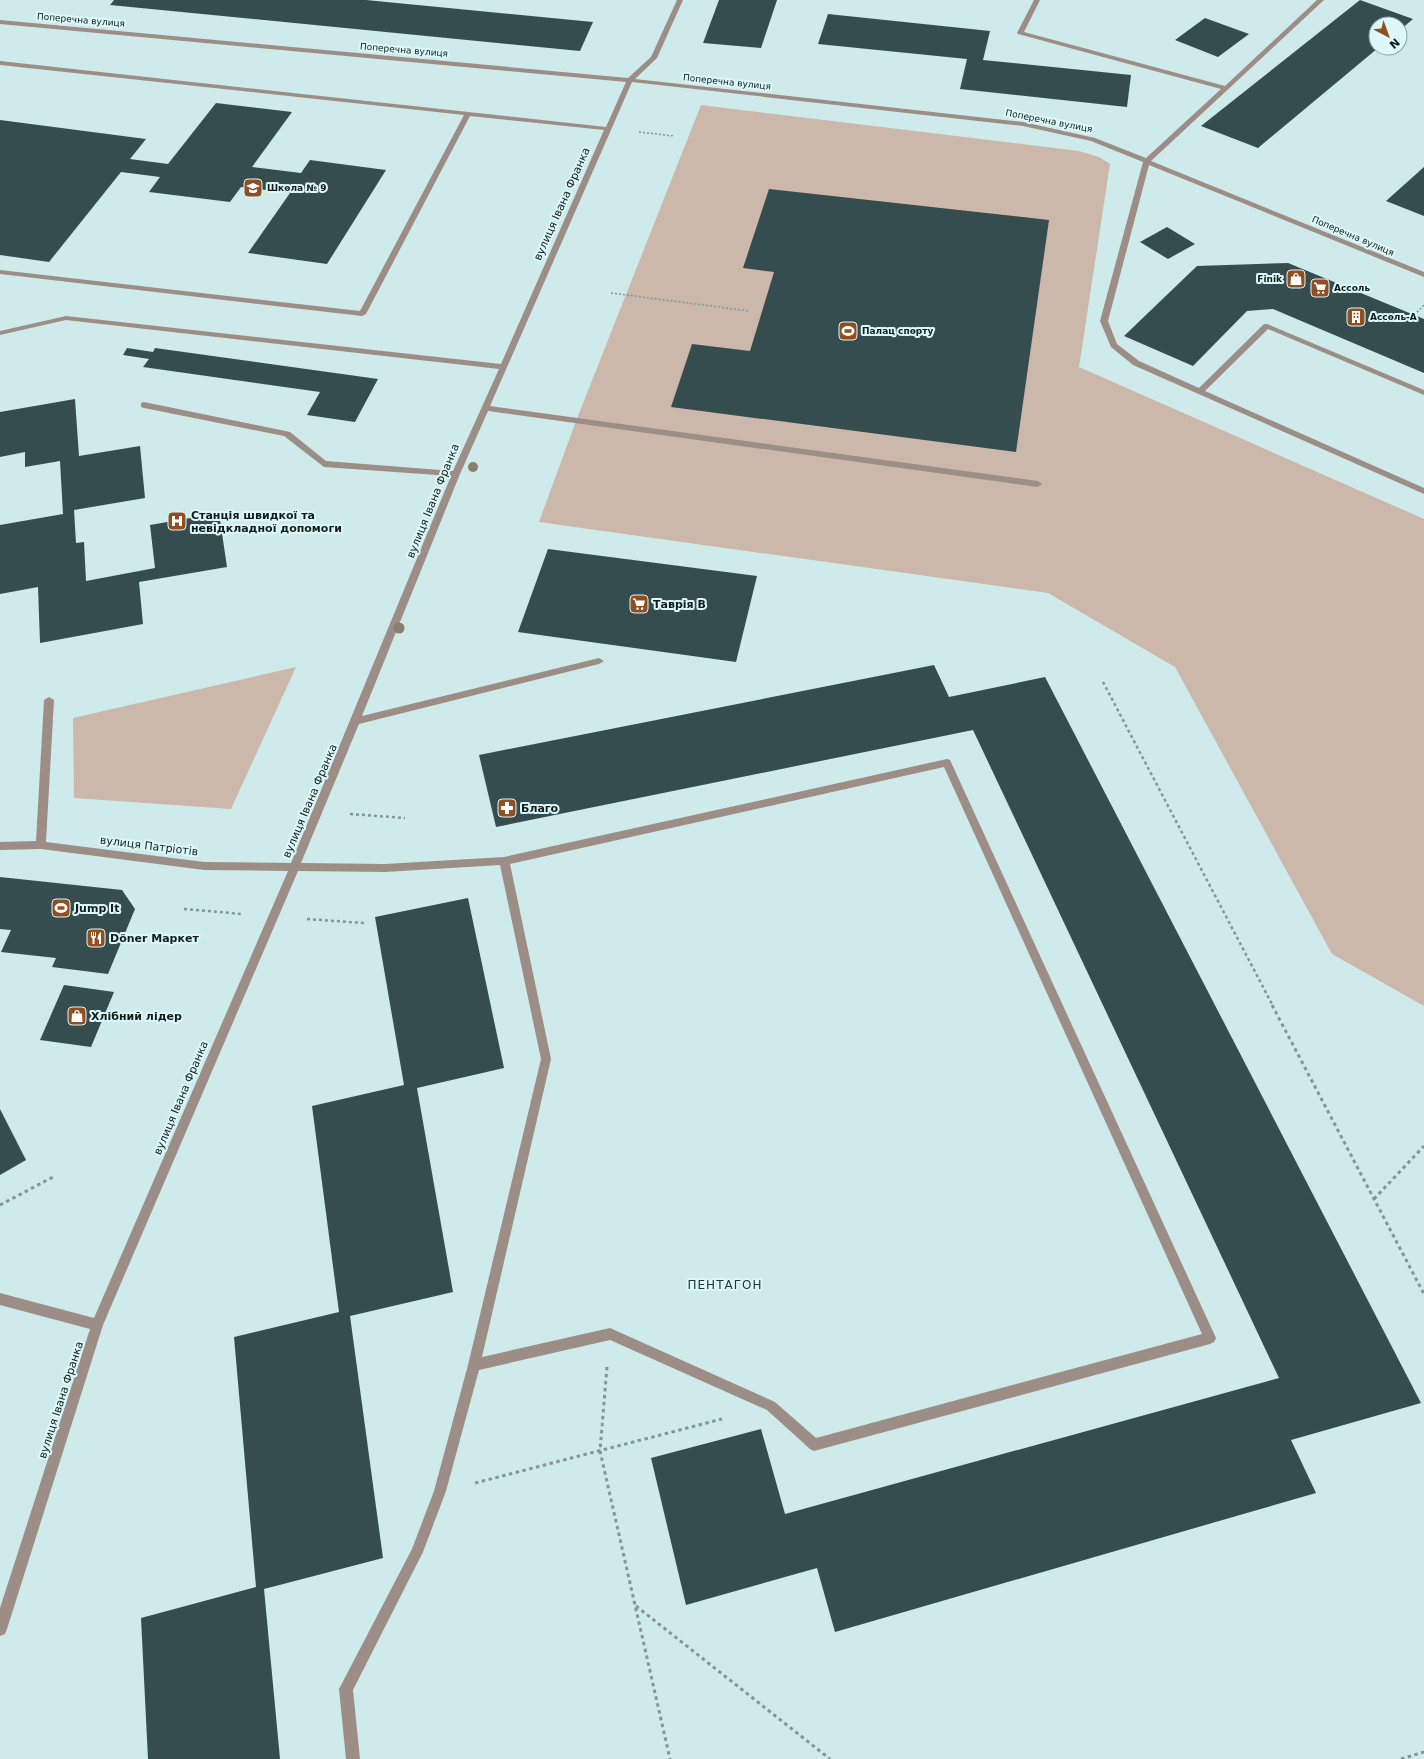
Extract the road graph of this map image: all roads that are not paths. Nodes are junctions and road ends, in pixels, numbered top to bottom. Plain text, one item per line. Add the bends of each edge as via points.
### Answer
1 (680, 0) edge
2 (1037, 0) edge
3 (1320, 0) edge
4 (0, 22) edge
5 (0, 63) edge
6 (630, 80) junction
7 (1226, 88) junction
8 (468, 114) junction
9 (609, 129) junction
10 (1147, 161) junction
11 (0, 272) edge
12 (1424, 275) edge
13 (0, 333) edge
14 (503, 367) junction
15 (1200, 391) junction
16 (1424, 393) edge
17 (144, 405) dead end
18 (485, 408) junction
19 (456, 474) junction
20 (1038, 484) dead end
21 (1424, 491) edge
22 (600, 661) dead end
23 (49, 700) dead end
24 (356, 721) junction
25 (42, 845) junction
26 (0, 846) edge
27 (504, 861) junction
28 (295, 866) junction
29 (0, 1299) edge
30 (97, 1325) junction
31 (474, 1366) junction
32 (0, 1629) edge
33 (353, 1759) edge

1 - 6 street, вулиця Івана Франка via 654,58
2 - 7 street via 1020,33
3 - 7 street
4 - 6 street, Поперечна вулиця
5 - 8 street
6 - 9 street, вулиця Івана Франка
6 - 10 street, Поперечна вулиця via 1023,124 1093,139
7 - 10 street
8 - 9 street
8 - 11 street via 362,314
9 - 14 street, вулиця Івана Франка
10 - 12 street, Поперечна вулиця
10 - 15 street via 1104,321 1114,345 1136,363
13 - 14 street via 66,318
14 - 18 street, вулиця Івана Франка
15 - 16 street via 1267,326
15 - 21 street
17 - 19 street via 287,434 324,464
18 - 19 street, вулиця Івана Франка
18 - 20 street
19 - 24 street, вулиця Івана Франка
22 - 24 street
23 - 25 street
24 - 28 street, вулиця Івана Франка
25 - 26 street, вулиця Патріотів
25 - 28 street, вулиця Патріотів via 204,866
27 - 28 street, вулиця Патріотів via 385,868
27 - 31 street via 546,1060
27 - 31 street, вулиця Патріотів via 947,763 1210,1338 814,1445 771,1406 610,1334
28 - 30 street, вулиця Івана Франка
29 - 30 street
30 - 32 street, вулиця Івана Франка
31 - 33 street via 440,1491 417,1552 346,1689

